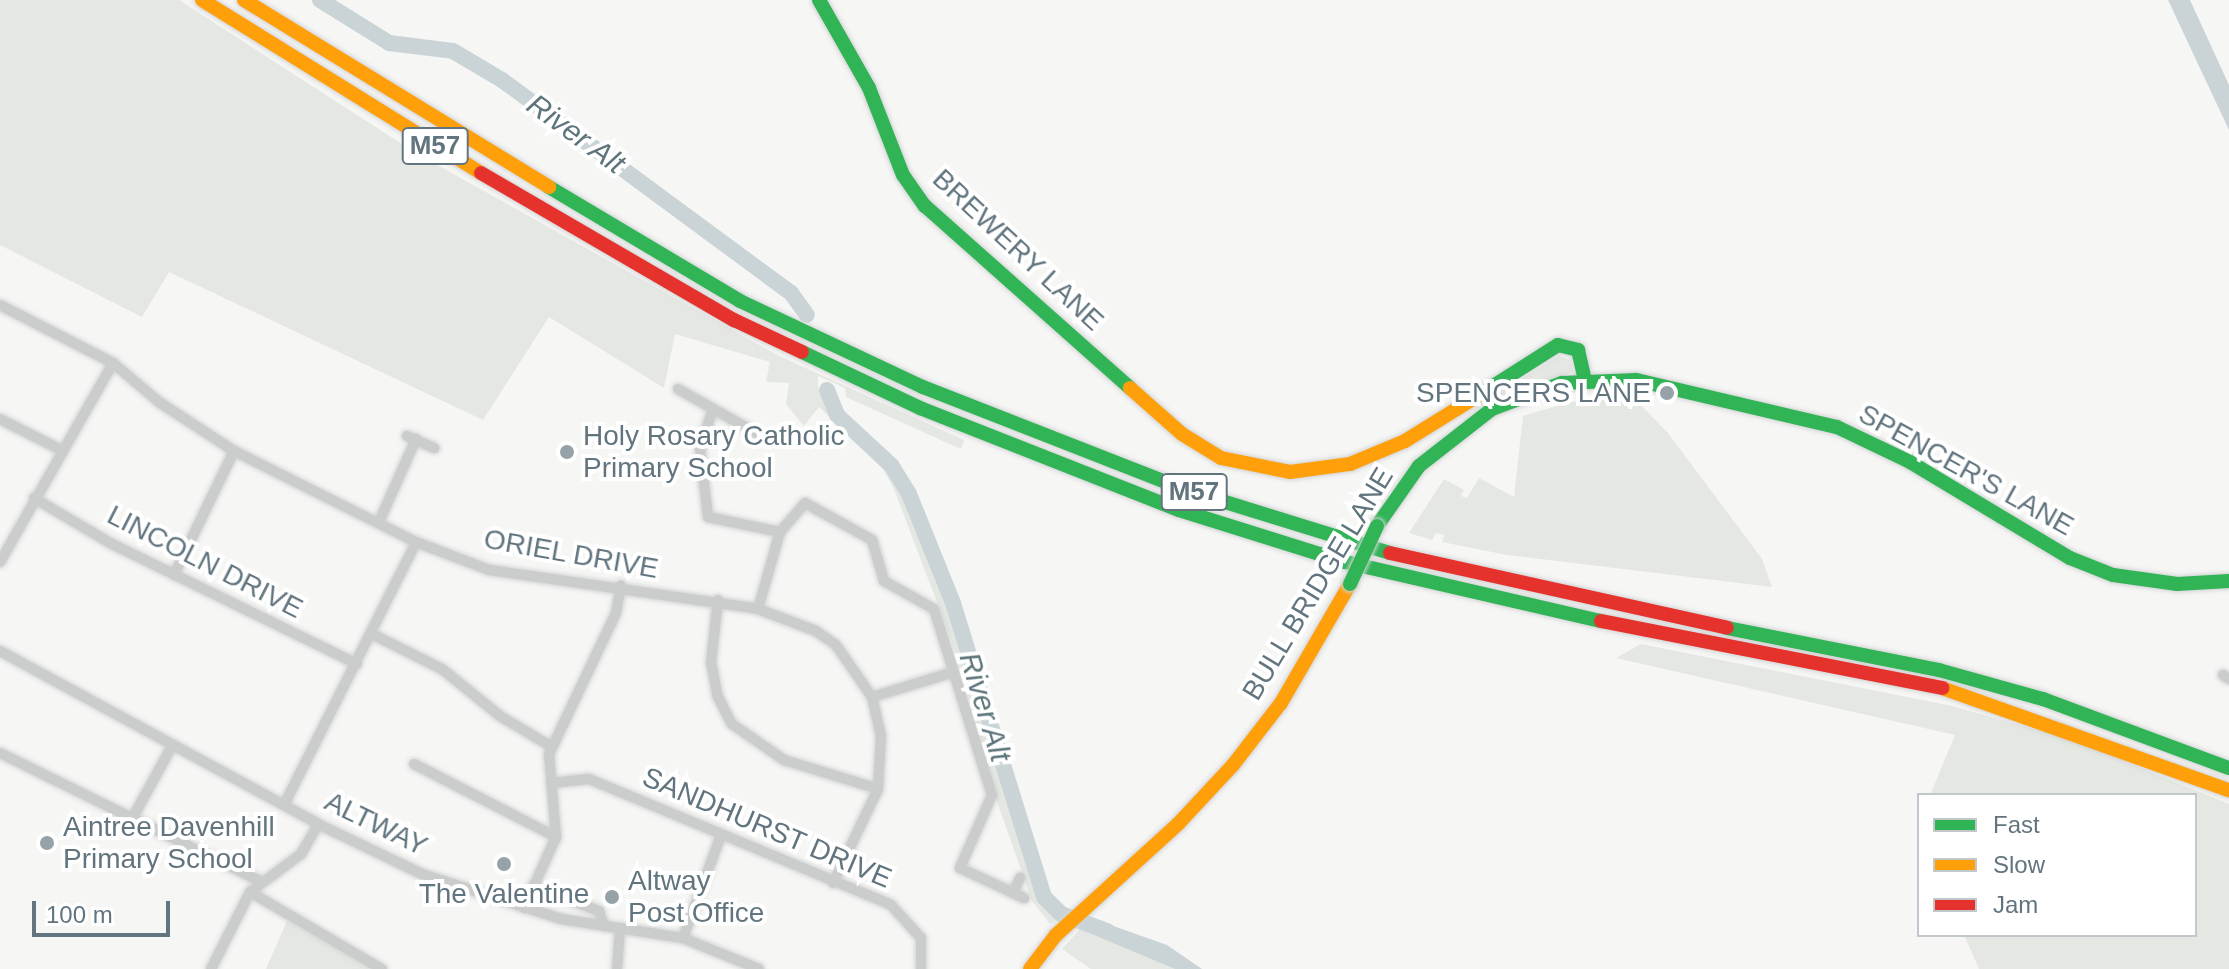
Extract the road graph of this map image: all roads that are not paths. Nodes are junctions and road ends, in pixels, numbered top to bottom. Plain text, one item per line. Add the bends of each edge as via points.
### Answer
1 (202, 0) edge
2 (244, 0) edge
3 (819, 0) edge
4 (0, 305) edge
5 (113, 363) junction
6 (1585, 380) junction
7 (678, 389) dead end
8 (713, 409) junction
9 (0, 419) edge
10 (758, 434) dead end
11 (434, 448) dead end
12 (61, 450) junction
13 (234, 451) junction
14 (34, 498) junction
15 (379, 522) junction
16 (780, 532) junction
17 (0, 537) edge
18 (12, 542) junction
19 (416, 542) junction
20 (0, 562) edge
21 (174, 575) junction
22 (2229, 581) edge
23 (621, 585) junction
24 (718, 600) junction
25 (758, 609) junction
26 (372, 634) junction
27 (0, 651) edge
28 (357, 664) junction
29 (954, 672) junction
30 (872, 697) junction
31 (173, 744) junction
32 (552, 747) junction
33 (0, 753) edge
34 (414, 764) dead end
35 (2229, 768) edge
36 (551, 783) junction
37 (878, 789) junction
38 (2229, 790) edge
39 (284, 805) junction
40 (132, 819) junction
41 (318, 824) junction
42 (721, 835) junction
43 (556, 837) junction
44 (1020, 878) dead end
45 (262, 882) junction
46 (833, 883) junction
47 (533, 886) junction
48 (250, 892) junction
49 (1013, 893) junction
50 (1024, 898) dead end
51 (524, 908) junction
52 (604, 926) junction
53 (620, 928) junction
54 (683, 938) junction
55 (211, 969) edge
56 (382, 969) edge
57 (617, 969) edge
58 (759, 969) edge
59 (921, 969) edge
60 (1030, 969) edge

1 - 38 main road, M57 via 411,133 734,320 920,408 1179,510 1345,562 1646,631 1942,688
2 - 35 main road, M57 via 740,301 923,387 1183,489 1358,546 1637,610 1939,670 2043,699
3 - 6 main road, BREWERY LANE via 869,88 903,175 925,206 1182,434 1221,458 1258,469 1320,470 1381,454 1558,345 1578,350
4 - 5 street, ORIEL DRIVE
5 - 12 street
5 - 13 street, ORIEL DRIVE via 159,402
6 - 22 main road, SPENCER'S LANE via 1663,384 1808,417 1880,446 2011,526 2113,575 2177,584
6 - 60 main road, BULL BRIDGE LANE, bridge via 1519,396 1469,423 1419,466 1377,526 1281,703 1178,824 1066,926
7 - 8 street
8 - 10 street
8 - 16 street via 700,448 708,517
9 - 12 street
11 - 15 street via 412,438
12 - 14 street
13 - 15 street, ORIEL DRIVE
13 - 21 street
14 - 18 street
14 - 21 street, LINCOLN DRIVE
15 - 19 street, ORIEL DRIVE
16 - 25 street
16 - 29 street via 805,503 872,540 884,581 934,609
17 - 18 street
18 - 20 street
19 - 23 street, ORIEL DRIVE via 489,570
19 - 26 street
21 - 28 street, LINCOLN DRIVE
23 - 24 street, ORIEL DRIVE
23 - 32 street via 616,613
24 - 25 street, ORIEL DRIVE
24 - 37 street via 711,662 718,697 732,724 784,760
25 - 30 street, ORIEL DRIVE via 816,631 836,645
26 - 28 street
26 - 32 street via 442,669 500,716
27 - 31 street, ALTWAY
28 - 39 street
29 - 30 street
29 - 49 street via 992,795 960,868
30 - 37 street, ORIEL DRIVE via 881,735
31 - 39 street, ALTWAY
31 - 40 street
32 - 36 street
33 - 40 street
34 - 43 street
36 - 42 street, SANDHURST DRIVE via 589,779
36 - 43 street
37 - 46 street, ORIEL DRIVE
39 - 41 street, ALTWAY
40 - 45 street
41 - 45 street via 307,848
41 - 51 street, ALTWAY via 422,874
42 - 46 street, SANDHURST DRIVE
42 - 54 street
43 - 47 street
44 - 49 street
45 - 48 street
46 - 59 street, SANDHURST DRIVE via 891,905 921,938
47 - 51 street
47 - 52 street via 599,911
48 - 55 street
48 - 56 street
49 - 50 street
51 - 52 street, ALTWAY
52 - 53 street, ALTWAY
53 - 54 street, ALTWAY
53 - 57 street
54 - 58 street, ALTWAY

